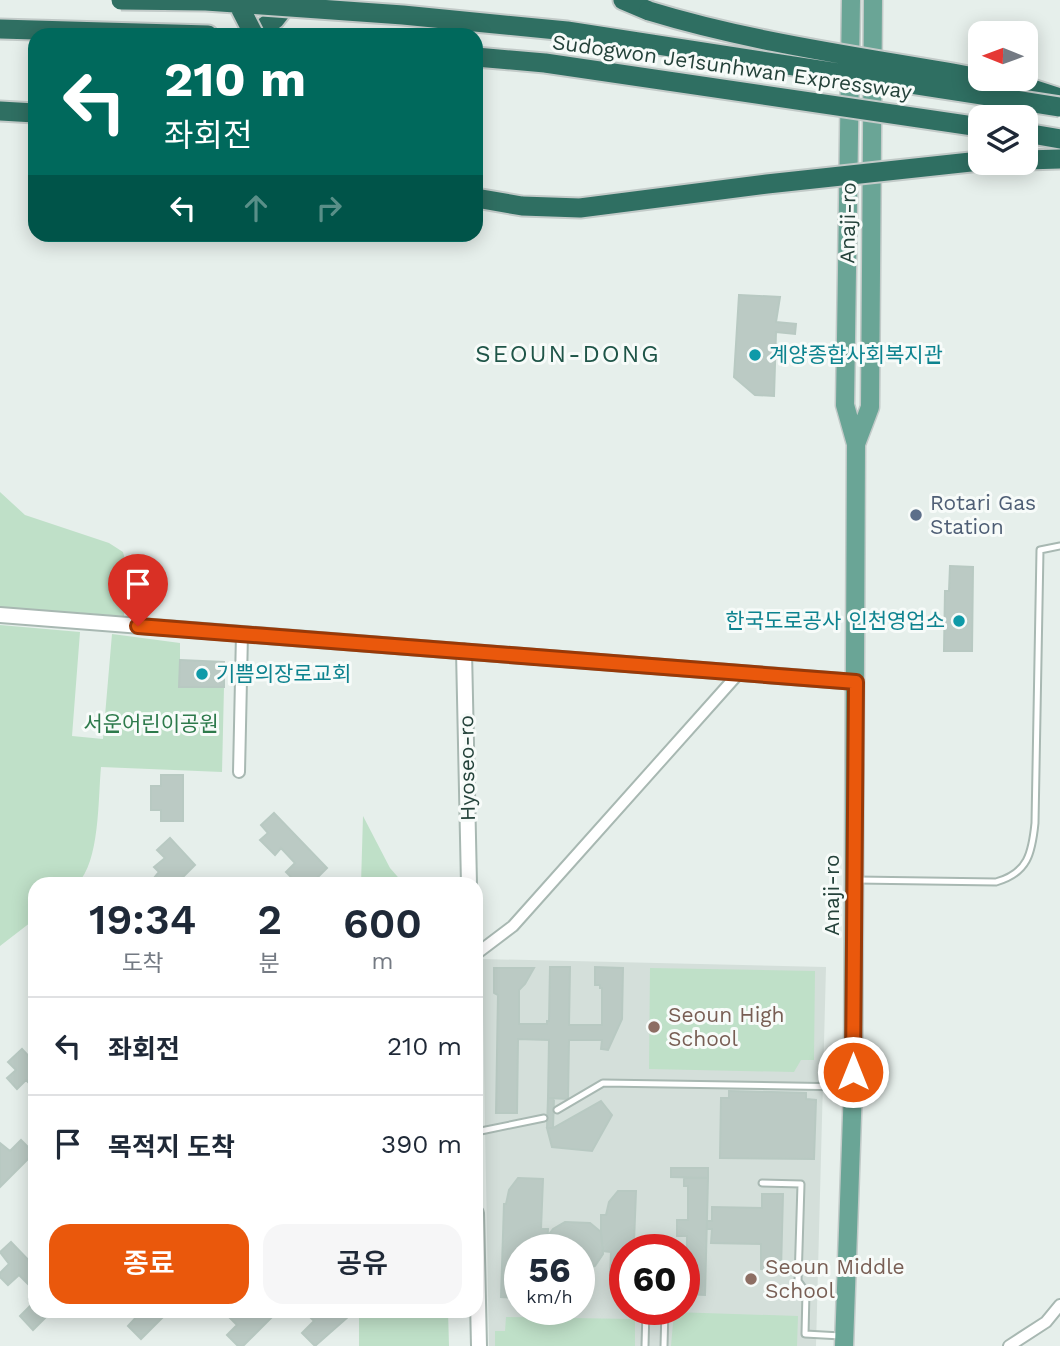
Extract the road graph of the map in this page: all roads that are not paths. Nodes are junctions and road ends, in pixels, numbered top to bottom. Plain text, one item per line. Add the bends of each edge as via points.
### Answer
1 (121, 0) edge
2 (236, 0) edge
3 (290, 0) edge
4 (623, 0) edge
5 (850, 0) edge
6 (873, 0) edge
7 (250, 28) edge
8 (263, 28) edge
9 (0, 29) edge
10 (28, 30) edge
11 (483, 58) edge
12 (968, 76) edge
13 (1038, 91) edge
14 (1060, 98) edge
15 (1060, 107) edge
16 (0, 111) edge
17 (28, 113) edge
18 (968, 125) edge
19 (1038, 135) edge
20 (1060, 138) edge
21 (1060, 159) edge
22 (1038, 160) edge
23 (968, 162) edge
24 (483, 199) edge
25 (856, 444) junction
26 (1060, 546) edge
27 (0, 615) edge
28 (242, 634) junction
29 (464, 651) junction
30 (739, 673) junction
31 (856, 682) junction
32 (239, 772) dead end
33 (469, 877) edge
34 (855, 880) junction
35 (483, 949) edge
36 (853, 1087) junction
37 (557, 1110) dead end
38 (544, 1118) dead end
39 (483, 1131) edge
40 (762, 1183) dead end
41 (1060, 1305) edge
42 (478, 1318) edge
43 (646, 1325) edge
44 (665, 1325) edge
45 (844, 1341) edge
46 (479, 1346) edge
47 (645, 1346) edge
48 (664, 1346) edge
49 (1009, 1346) edge

1 - 15 highway, Sudogwon Je1sunhwan Expressway, bridge via 403,15 567,31
2 - 7 highway, bridge
3 - 8 highway
4 - 12 highway, bridge via 697,26
5 - 25 main road, Anaji-ro via 845,405
6 - 25 main road, Anaji-ro via 870,407
9 - 10 highway
11 - 18 highway, Sudogwon Je1sunhwan Expressway, bridge via 545,62
13 - 14 highway
16 - 17 highway
19 - 20 highway
21 - 22 highway
23 - 24 highway, bridge via 580,208
25 - 31 main road, Anaji-ro
26 - 34 lane via 1040,550 1035,823 1022,870 996,883
27 - 28 street
28 - 29 street
28 - 32 street
29 - 30 street
29 - 33 street, Hyoseo-ro
30 - 31 street
30 - 35 street via 513,926
31 - 34 main road, Anaji-ro
34 - 36 main road, Anaji-ro
36 - 37 lane via 603,1083
36 - 45 main road, Anaji-ro
38 - 39 lane
40 - 45 lane via 801,1184 798,1282 806,1292 805,1334
41 - 49 street via 1046,1322
42 - 46 street
43 - 47 lane
44 - 48 lane

